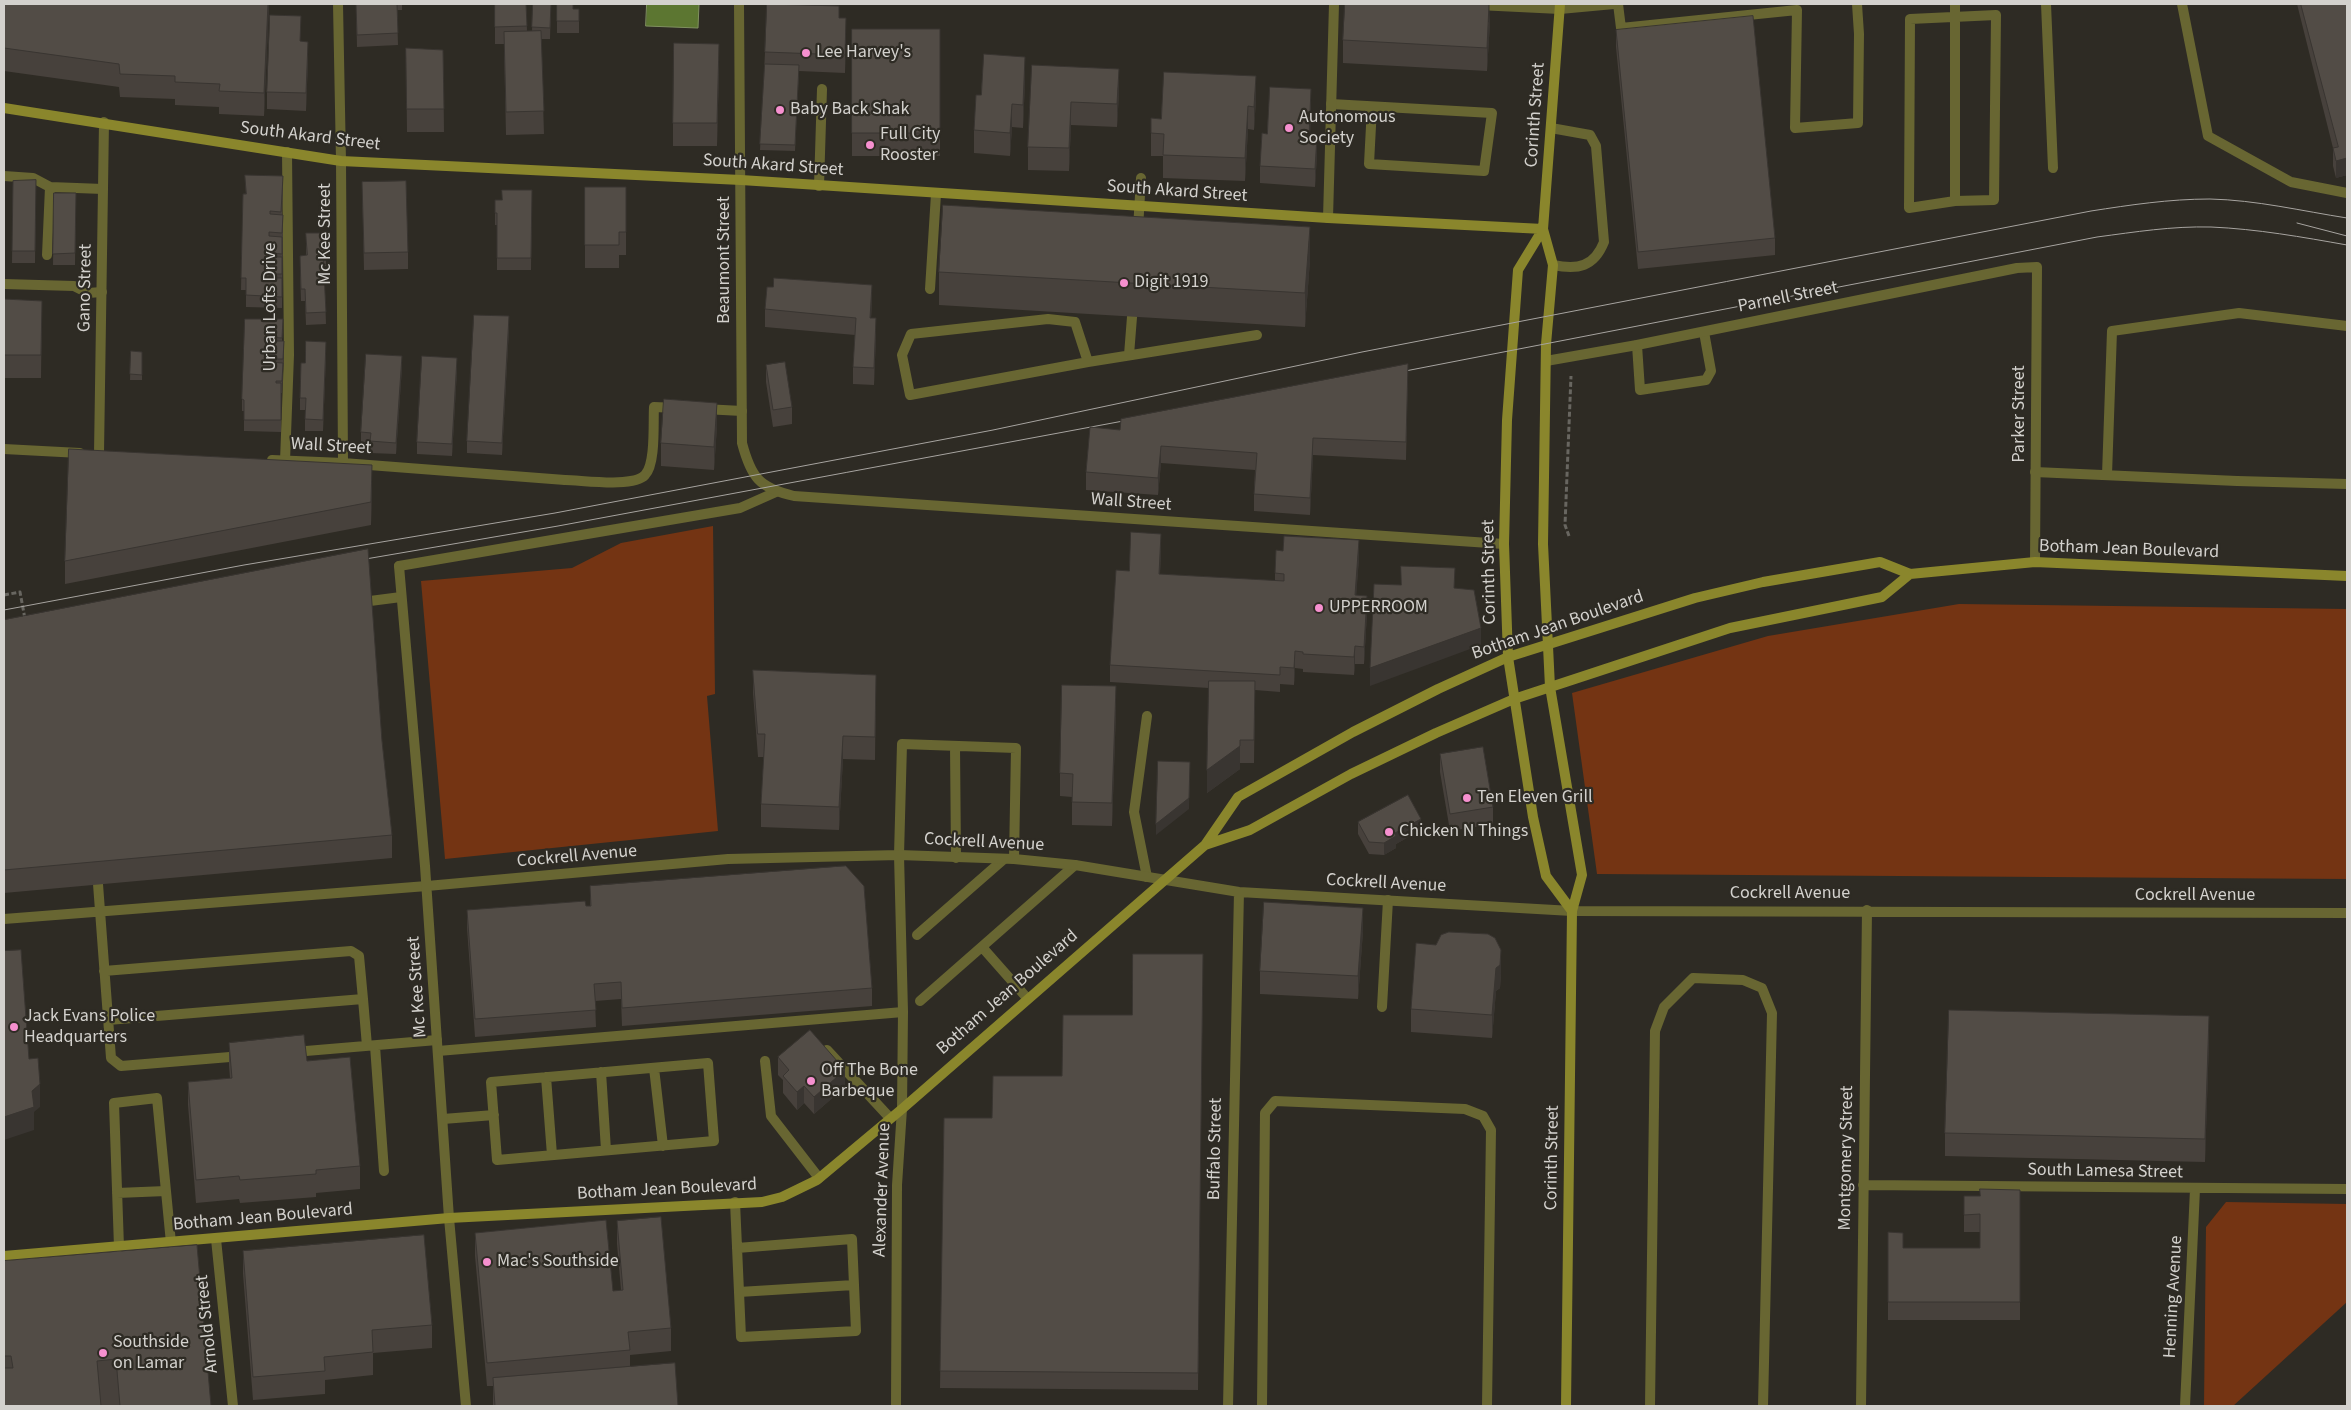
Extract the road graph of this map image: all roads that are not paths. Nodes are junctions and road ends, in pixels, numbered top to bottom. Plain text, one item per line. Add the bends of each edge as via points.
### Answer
1 (338, 4) edge
2 (738, 4) edge
3 (1334, 4) edge
4 (1456, 4) edge
5 (1616, 4) edge
6 (1857, 4) edge
7 (1955, 4) edge
8 (2046, 4) edge
9 (2182, 4) edge
10 (1560, 6) edge
11 (1955, 16) junction
12 (822, 89) dead end
13 (1331, 104) junction
14 (1372, 107) junction
15 (4, 108) edge
16 (104, 122) junction
17 (1551, 128) junction
18 (287, 152) junction
19 (342, 161) junction
20 (2053, 168) dead end
21 (4, 176) edge
22 (1141, 178) dead end
23 (740, 180) junction
24 (819, 186) junction
25 (50, 187) junction
26 (103, 189) junction
27 (2347, 193) edge
28 (936, 194) junction
29 (1955, 201) junction
30 (1140, 206) junction
31 (1328, 218) junction
32 (1544, 229) junction
33 (1138, 241) edge
34 (47, 255) dead end
35 (1553, 266) junction
36 (2037, 267) joint
37 (4, 284) edge
38 (930, 289) dead end
39 (102, 292) junction
40 (1132, 317) dead end
41 (2347, 326) edge
42 (1704, 332) junction
43 (1257, 335) dead end
44 (1636, 345) junction
45 (1129, 355) junction
46 (1546, 361) junction
47 (1088, 362) junction
48 (742, 411) junction
49 (4, 449) edge
50 (266, 460) edge
51 (285, 461) junction
52 (343, 463) junction
53 (2035, 472) junction
54 (2106, 475) junction
55 (759, 481) joint
56 (2347, 484) edge
57 (776, 492) junction
58 (1504, 544) junction
59 (2035, 562) junction
60 (1910, 574) junction
61 (2347, 576) edge
62 (401, 597) junction
63 (370, 601) edge
64 (1548, 644) junction
65 (1508, 656) junction
66 (1550, 687) junction
67 (1514, 699) junction
68 (1147, 716) dead end
69 (955, 746) junction
70 (1205, 844) junction
71 (899, 855) junction
72 (956, 858) junction
73 (1009, 859) junction
74 (1075, 865) junction
75 (1147, 877) junction
76 (1162, 880) junction
77 (98, 884) dead end
78 (427, 886) junction
79 (1239, 892) junction
80 (1388, 900) junction
81 (1572, 910) junction
82 (1867, 910) junction
83 (99, 911) junction
84 (2347, 913) edge
85 (4, 919) edge
86 (917, 935) dead end
87 (982, 947) junction
88 (104, 971) junction
89 (1027, 998) junction
90 (363, 999) junction
91 (920, 1001) dead end
92 (1382, 1006) dead end
93 (903, 1012) junction
94 (108, 1020) junction
95 (438, 1040) junction
96 (371, 1046) junction
97 (828, 1050) edge
98 (438, 1051) junction
99 (279, 1053) edge
100 (249, 1056) edge
101 (764, 1061) dead end
102 (654, 1068) junction
103 (601, 1072) junction
104 (546, 1077) junction
105 (902, 1109) junction
106 (494, 1114) junction
107 (890, 1118) junction
108 (443, 1119) junction
109 (663, 1146) junction
110 (606, 1150) junction
111 (552, 1155) junction
112 (384, 1171) dead end
113 (819, 1178) junction
114 (1863, 1185) junction
115 (2195, 1189) junction
116 (2347, 1189) edge
117 (166, 1191) junction
118 (117, 1193) junction
119 (735, 1202) junction
120 (449, 1218) junction
121 (216, 1239) junction
122 (171, 1243) junction
123 (119, 1247) junction
124 (737, 1248) junction
125 (4, 1256) edge
126 (854, 1285) junction
127 (739, 1292) junction
128 (233, 1406) edge
129 (466, 1406) edge
130 (896, 1406) edge
131 (1228, 1406) edge
132 (1262, 1406) edge
133 (1487, 1406) edge
134 (1566, 1406) edge
135 (1650, 1406) edge
136 (1763, 1406) edge
137 (1861, 1406) edge
138 (2185, 1406) edge

1 - 19 street, Mc Kee Street
2 - 23 street, Beaumont Street
3 - 13 street
4 - 10 street
5 - 6 street via 1621,28 1797,10 1795,128 1858,122
5 - 10 street
7 - 11 street
8 - 20 street
9 - 27 street via 2208,136 2291,182
10 - 17 main road, Corinth Street
11 - 29 street
11 - 29 street via 1996,15 1994,200
11 - 29 street via 1910,19 1909,208
12 - 24 street
13 - 14 street
13 - 31 street
14 - 14 street via 1492,113 1484,171 1368,164
15 - 16 main road, South Akard Street
16 - 18 main road, South Akard Street
16 - 26 street, Gano Street
17 - 32 main road, Corinth Street
17 - 35 street via 1590,134 1596,146 1604,242 1590,263 1572,269
18 - 19 main road, South Akard Street
18 - 51 street, Urban Lofts Drive via 289,355
19 - 23 main road, South Akard Street
19 - 52 street, Mc Kee Street
21 - 25 street via 33,178
22 - 30 street
23 - 24 main road, South Akard Street
23 - 48 street, Beaumont Street
24 - 28 main road, South Akard Street
25 - 26 street
25 - 34 street
26 - 39 street, Gano Street
28 - 30 main road, South Akard Street
28 - 38 street
30 - 31 main road, South Akard Street
30 - 33 street
31 - 32 main road, South Akard Street
32 - 35 main road, Corinth Street
32 - 58 main road, Corinth Street via 1518,270 1507,420
35 - 46 main road, Corinth Street
36 - 42 street, Parnell Street via 2017,268
36 - 53 street, Parker Street
37 - 39 street via 74,286 88,292
39 - 49 street, Gano Street via 104,454
40 - 45 street
41 - 54 street via 2238,313 2112,331
42 - 44 street, Parnell Street
42 - 44 street via 1711,371 1706,380 1640,390
43 - 45 street
44 - 46 street, Parnell Street
45 - 47 street
46 - 64 main road, Corinth Street via 1543,544
47 - 47 street via 1076,322 1048,319 911,334 902,355 910,394
48 - 52 street, Wall Street via 654,407 651,461 646,475 637,480 565,480
48 - 55 street, Beaumont Street via 742,443 748,467
50 - 51 street, Wall Street
51 - 52 street, Wall Street
53 - 54 street
53 - 59 street, Parker Street
54 - 56 street
55 - 57 street, Wall Street
57 - 58 street, Wall Street via 804,497
57 - 62 street, Mc Kee Street via 740,508 398,566
58 - 65 main road, Corinth Street
59 - 60 main road, Botham Jean Boulevard
59 - 61 main road, Botham Jean Boulevard
60 - 64 main road, Botham Jean Boulevard via 1880,562 1773,581 1695,598
60 - 66 main road, Botham Jean Boulevard via 1882,597 1730,628
62 - 63 street
62 - 78 street, Mc Kee Street
64 - 65 main road, Botham Jean Boulevard
64 - 66 main road, Corinth Street
65 - 67 main road, Corinth Street
65 - 70 main road, Botham Jean Boulevard via 1353,732 1238,797
66 - 67 main road, Botham Jean Boulevard
66 - 81 main road, Corinth Street via 1582,875
67 - 70 main road, Botham Jean Boulevard via 1359,770 1250,830
67 - 81 main road, Corinth Street via 1546,876
68 - 75 street via 1134,812
69 - 71 street, Alexander Avenue via 902,744
69 - 72 street
69 - 73 street via 1016,748
70 - 76 main road, Botham Jean Boulevard
71 - 72 street, Cockrell Avenue
71 - 78 street, Cockrell Avenue via 728,859
71 - 93 street, Alexander Avenue
72 - 73 street, Cockrell Avenue
73 - 74 street, Cockrell Avenue
73 - 86 street
74 - 75 street, Cockrell Avenue
74 - 87 street
75 - 76 street, Cockrell Avenue
76 - 79 street, Cockrell Avenue
76 - 89 main road, Botham Jean Boulevard
77 - 83 street
78 - 83 street, Cockrell Avenue
78 - 95 street, Mc Kee Street
79 - 80 street, Cockrell Avenue
79 - 131 street, Buffalo Street
80 - 81 street, Cockrell Avenue
80 - 92 street
81 - 82 street, Cockrell Avenue
81 - 134 main road, Corinth Street
82 - 84 street, Cockrell Avenue
82 - 114 street, Montgomery Street
83 - 85 street, Cockrell Avenue
83 - 88 street
87 - 89 street
87 - 91 street
88 - 90 street via 351,951 359,956
88 - 94 street
89 - 105 main road, Botham Jean Boulevard
90 - 94 street
90 - 96 street
93 - 98 street
93 - 105 street, Alexander Avenue
94 - 100 street via 111,1058 121,1066
95 - 96 street
95 - 98 street, Mc Kee Street
96 - 99 street
96 - 112 street
97 - 107 street
98 - 108 street, Mc Kee Street
101 - 113 street via 771,1116
102 - 103 street
102 - 109 street
102 - 109 street via 708,1063 714,1141
103 - 104 street
103 - 110 street
104 - 106 street via 491,1082
104 - 111 street
105 - 107 main road, Botham Jean Boulevard
105 - 130 street, Alexander Avenue via 897,1185
106 - 108 street
106 - 111 street via 497,1160
107 - 113 main road, Botham Jean Boulevard
108 - 120 street, Mc Kee Street
109 - 110 street
110 - 111 street
113 - 119 main road, Botham Jean Boulevard via 782,1198
114 - 115 street, South Lamesa Street
114 - 137 street, Montgomery Street
115 - 116 street, South Lamesa Street
115 - 138 street, Henning Avenue
117 - 118 street
117 - 118 street via 157,1098 114,1103
117 - 122 street
118 - 123 street
119 - 120 main road, Botham Jean Boulevard
119 - 124 street
120 - 121 main road, Botham Jean Boulevard
120 - 129 street, Mc Kee Street
121 - 122 main road, Botham Jean Boulevard
121 - 128 street, Arnold Street
122 - 123 main road, Botham Jean Boulevard
123 - 125 main road, Botham Jean Boulevard
124 - 126 street via 852,1239
124 - 127 street
126 - 127 street
126 - 127 street via 856,1331 741,1336
132 - 133 street via 1266,1114 1275,1101 1465,1109 1483,1116 1491,1130
135 - 136 street via 1655,1031 1664,1007 1693,978 1743,980 1762,988 1772,1013

